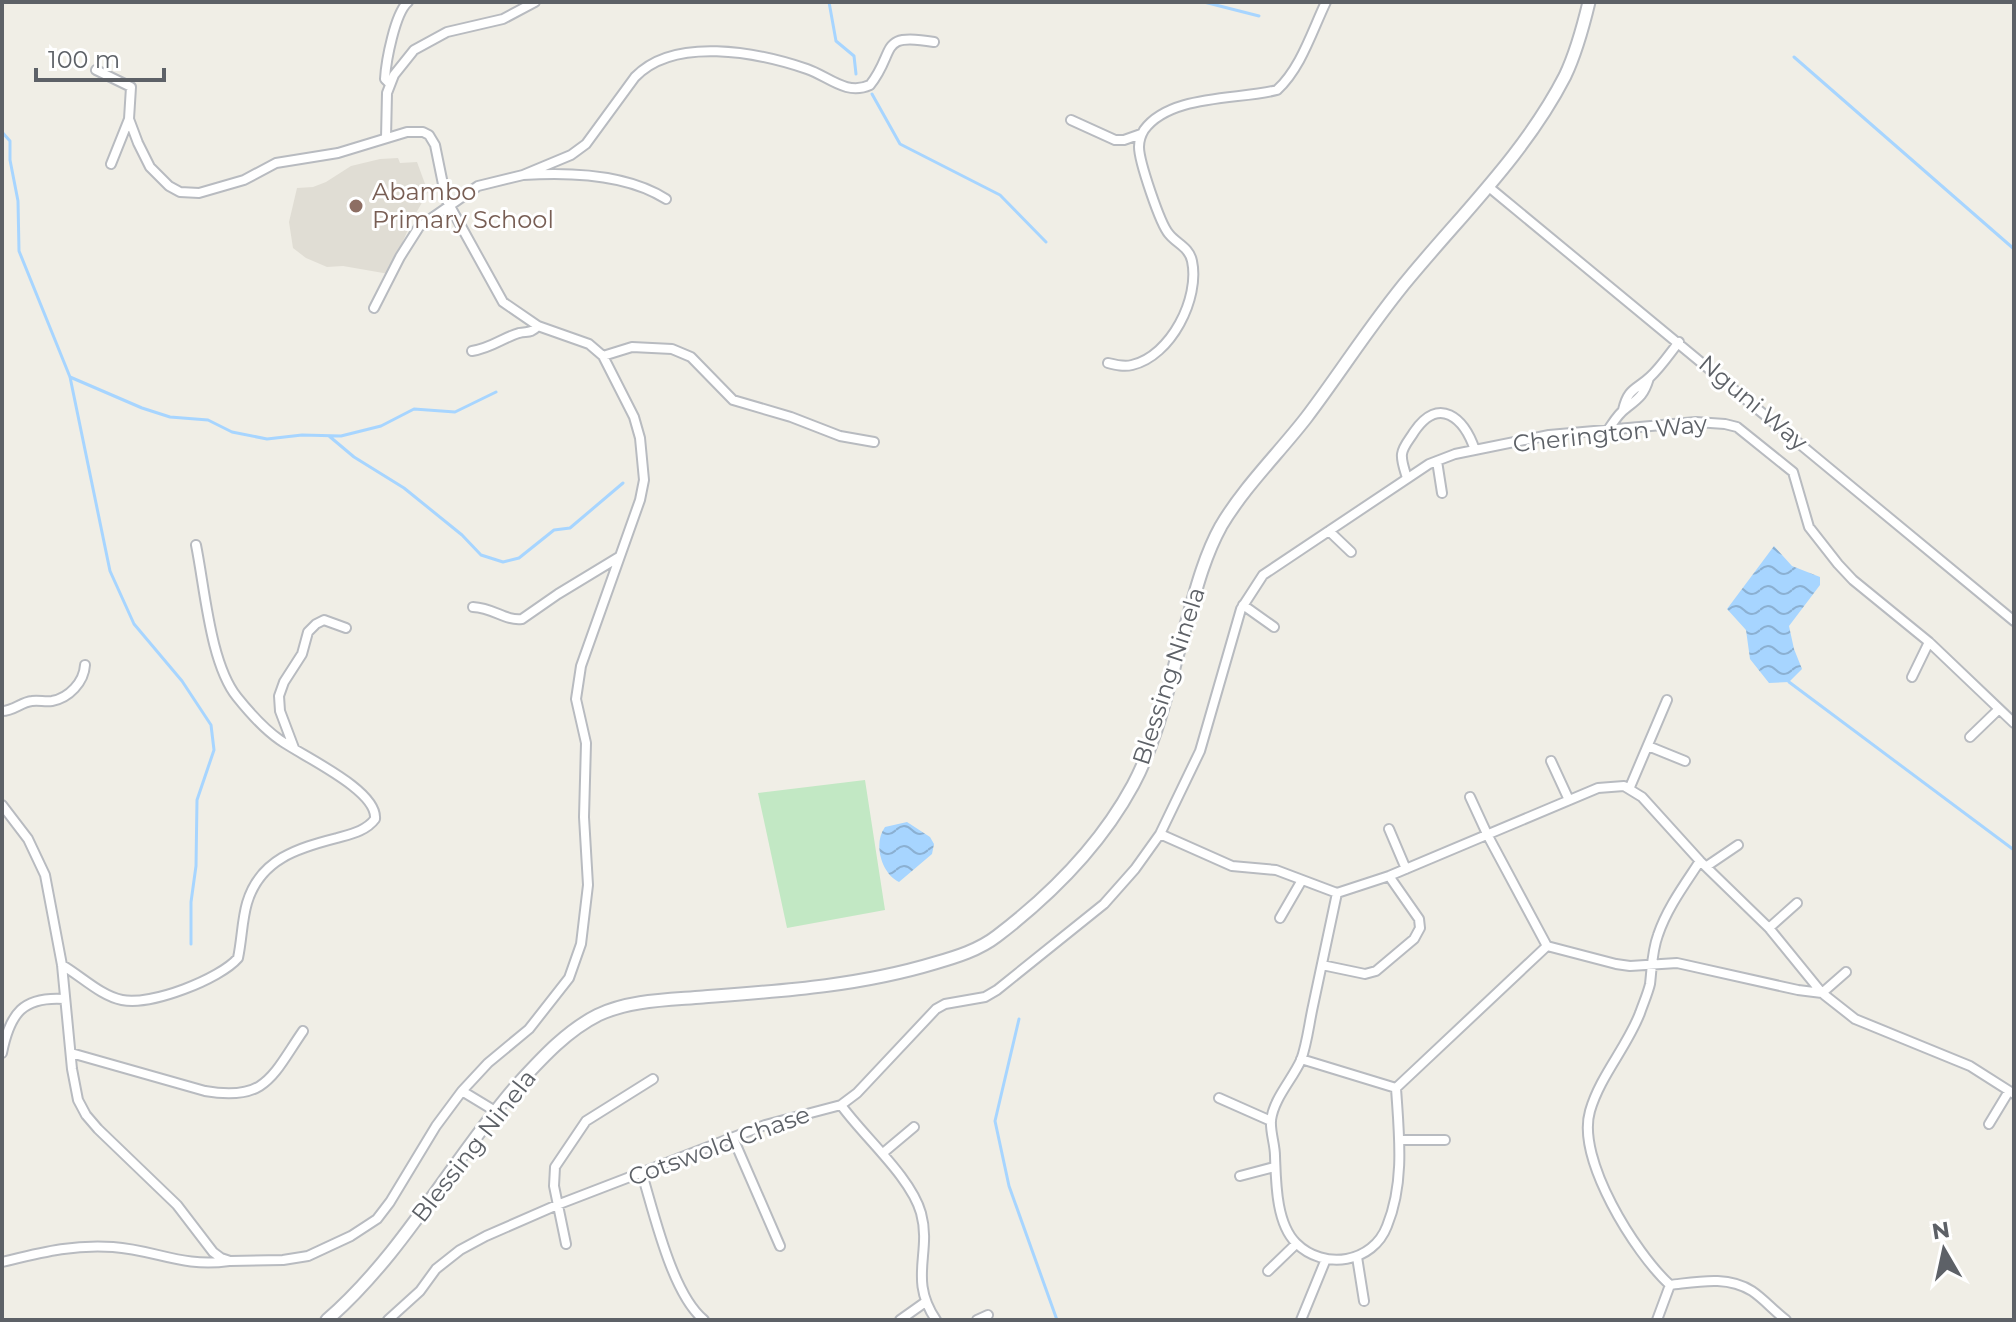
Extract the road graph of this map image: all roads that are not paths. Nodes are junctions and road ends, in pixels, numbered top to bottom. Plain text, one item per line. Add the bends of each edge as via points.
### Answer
1 (408, 2) edge
2 (535, 2) edge
3 (1326, 2) edge
4 (1589, 2) edge
5 (934, 42) dead end
6 (96, 70) dead end
7 (390, 84) junction
8 (129, 119) junction
9 (1071, 120) dead end
10 (1141, 134) junction
11 (386, 138) junction
12 (111, 164) dead end
13 (523, 175) junction
14 (1490, 188) junction
15 (666, 199) dead end
16 (449, 206) junction
17 (374, 308) dead end
18 (520, 316) junction
19 (538, 326) junction
20 (519, 333) junction
21 (1679, 342) junction
22 (472, 351) dead end
23 (603, 356) junction
24 (1108, 363) dead end
25 (1608, 430) junction
26 (874, 442) dead end
27 (1475, 450) junction
28 (1437, 461) junction
29 (1407, 478) junction
30 (1442, 493) dead end
31 (1329, 531) junction
32 (196, 545) dead end
33 (1351, 552) dead end
34 (620, 556) junction
35 (1243, 605) junction
36 (473, 607) dead end
37 (2014, 621) edge
38 (1274, 627) dead end
39 (346, 628) dead end
40 (1929, 642) junction
41 (85, 665) dead end
42 (1912, 677) dead end
43 (1667, 700) dead end
44 (1999, 709) junction
45 (2, 711) edge
46 (2014, 723) edge
47 (1970, 737) dead end
48 (1648, 746) junction
49 (295, 749) junction
50 (1551, 761) dead end
51 (1685, 761) dead end
52 (1630, 787) junction
53 (1470, 797) dead end
54 (1569, 800) junction
55 (2, 805) edge
56 (1389, 829) dead end
57 (1160, 834) junction
58 (1488, 836) junction
59 (1738, 845) dead end
60 (1704, 864) junction
61 (1406, 869) junction
62 (1389, 876) junction
63 (1302, 880) junction
64 (1337, 893) junction
65 (1797, 903) dead end
66 (1280, 918) dead end
67 (1769, 928) junction
68 (1547, 946) junction
69 (62, 965) junction
70 (1322, 965) junction
71 (1651, 965) junction
72 (1846, 972) dead end
73 (1822, 993) junction
74 (65, 999) junction
75 (303, 1031) dead end
76 (2, 1053) edge
77 (71, 1053) junction
78 (1301, 1059) junction
79 (653, 1079) dead end
80 (1396, 1088) junction
81 (462, 1091) junction
82 (2012, 1092) edge
83 (1219, 1098) dead end
84 (841, 1105) junction
85 (495, 1111) junction
86 (1271, 1121) junction
87 (1989, 1124) dead end
88 (914, 1127) dead end
89 (733, 1138) junction
90 (1400, 1140) junction
91 (1445, 1140) dead end
92 (883, 1153) junction
93 (1274, 1167) junction
94 (642, 1174) junction
95 (1240, 1176) dead end
96 (557, 1205) junction
97 (566, 1244) dead end
98 (1296, 1244) junction
99 (780, 1246) dead end
100 (1357, 1257) junction
101 (1326, 1259) junction
102 (230, 1261) junction
103 (2, 1262) edge
104 (1268, 1271) dead end
105 (1670, 1285) junction
106 (1364, 1301) dead end
107 (924, 1303) junction
108 (988, 1315) dead end
109 (327, 1320) edge
110 (388, 1320) edge
111 (702, 1320) edge
112 (900, 1320) edge
113 (936, 1320) edge
114 (977, 1320) edge
115 (1301, 1320) edge
116 (1657, 1320) edge
117 (1786, 1320) edge

1 - 7 street via 387,58 385,79
2 - 7 street via 503,19 429,41 414,50
3 - 10 street via 1299,59 1277,90 1197,102 1166,113
4 - 14 street, Blessing Ninela via 1565,76
5 - 13 street via 896,41 875,79 863,88 776,62 712,51 674,53 653,61 635,77 586,144
6 - 8 street via 131,87
7 - 11 street
8 - 11 street via 150,167 169,186 189,193 244,180 276,163
8 - 12 street
9 - 10 street via 1115,140
10 - 24 street via 1141,161 1163,225 1191,256 1193,285 1188,306 1161,347 1135,364
11 - 16 street via 415,131 429,135
13 - 15 street via 578,174 640,186
13 - 16 street via 478,186
14 - 21 street, Nguni Way
14 - 85 street, Blessing Ninela via 1370,325 1219,530 1138,774 1105,829 1060,882 990,942 906,972 821,988 618,1006 563,1038
16 - 17 street via 419,227
16 - 18 street via 491,284
18 - 19 street
18 - 20 street
19 - 20 street
19 - 23 street via 589,344
20 - 22 street
21 - 25 street via 1649,378 1645,394
21 - 37 street, Nguni Way
23 - 26 street via 632,347 672,349 691,357 733,400
23 - 34 street via 634,417 643,458 640,500
25 - 27 street, Cherington Way
25 - 40 street, Cherington Way via 1696,422 1745,432 1793,472 1809,527 1838,564
27 - 28 street, Cherington Way
27 - 29 street via 1468,430 1458,421 1440,413 1430,415 1403,449
28 - 29 street, Cherington Way
28 - 30 street
29 - 31 street, Cherington Way
31 - 33 street
31 - 35 street, Cherington Way via 1263,575
32 - 49 street via 222,673 250,711
34 - 36 street via 522,619
34 - 81 street via 577,684 586,743 588,885 576,963 529,1029
35 - 38 street
35 - 57 street, Cherington Way via 1200,751
39 - 49 street via 324,620 316,624 284,682 279,704
40 - 42 street
40 - 44 street, Cherington Way
41 - 45 street via 80,681 62,698
43 - 48 street
44 - 46 street, Cherington Way
44 - 47 street
48 - 51 street
48 - 52 street
49 - 69 street via 362,795 375,809 375,819 364,829 273,863 259,877 233,963 192,986 134,1001 105,994
50 - 54 street
52 - 54 street via 1610,785
52 - 60 street
53 - 58 street
54 - 58 street
55 - 69 street via 41,865
56 - 61 street
57 - 63 street via 1232,866 1276,870
57 - 84 street, Cotswold Chase via 1104,904 997,990 936,1009
58 - 61 street
58 - 68 street
59 - 60 street
60 - 67 street
60 - 71 street via 1675,900 1657,936
61 - 62 street
62 - 64 street
62 - 70 street via 1419,919 1414,939 1371,974
63 - 64 street
63 - 66 street
64 - 70 street
65 - 67 street
67 - 73 street
68 - 71 street via 1616,964
68 - 80 street
69 - 74 street
70 - 78 street
71 - 73 street via 1677,963
71 - 105 street via 1639,1014 1596,1096 1587,1130 1615,1213
72 - 73 street
73 - 82 street via 1855,1019 1970,1066
74 - 76 street via 44,997 23,1007
74 - 77 street
75 - 77 street via 267,1081 245,1094 205,1091
77 - 102 street via 78,1100 86,1115 177,1205 213,1252
78 - 80 street
78 - 86 street
79 - 96 street via 586,1121 555,1167
80 - 90 street
81 - 85 street
81 - 102 street via 377,1219 308,1256
82 - 87 street
83 - 86 street
84 - 89 street, Cotswold Chase
84 - 92 street
85 - 109 street, Blessing Ninela via 376,1272
86 - 93 street
88 - 92 street
89 - 94 street, Cotswold Chase
89 - 99 street
90 - 91 street
90 - 100 street via 1398,1189 1387,1228 1376,1246
92 - 107 street via 922,1214
93 - 95 street
93 - 98 street via 1280,1207
94 - 96 street, Cotswold Chase
94 - 111 street via 657,1229 688,1304
96 - 97 street
96 - 110 street, Cotswold Chase via 460,1250
98 - 101 street
98 - 104 street
100 - 101 street
100 - 106 street
101 - 115 street
102 - 103 street via 187,1263 114,1247 79,1247
105 - 116 street
105 - 117 street via 1734,1282
107 - 112 street
107 - 113 street
108 - 114 street

